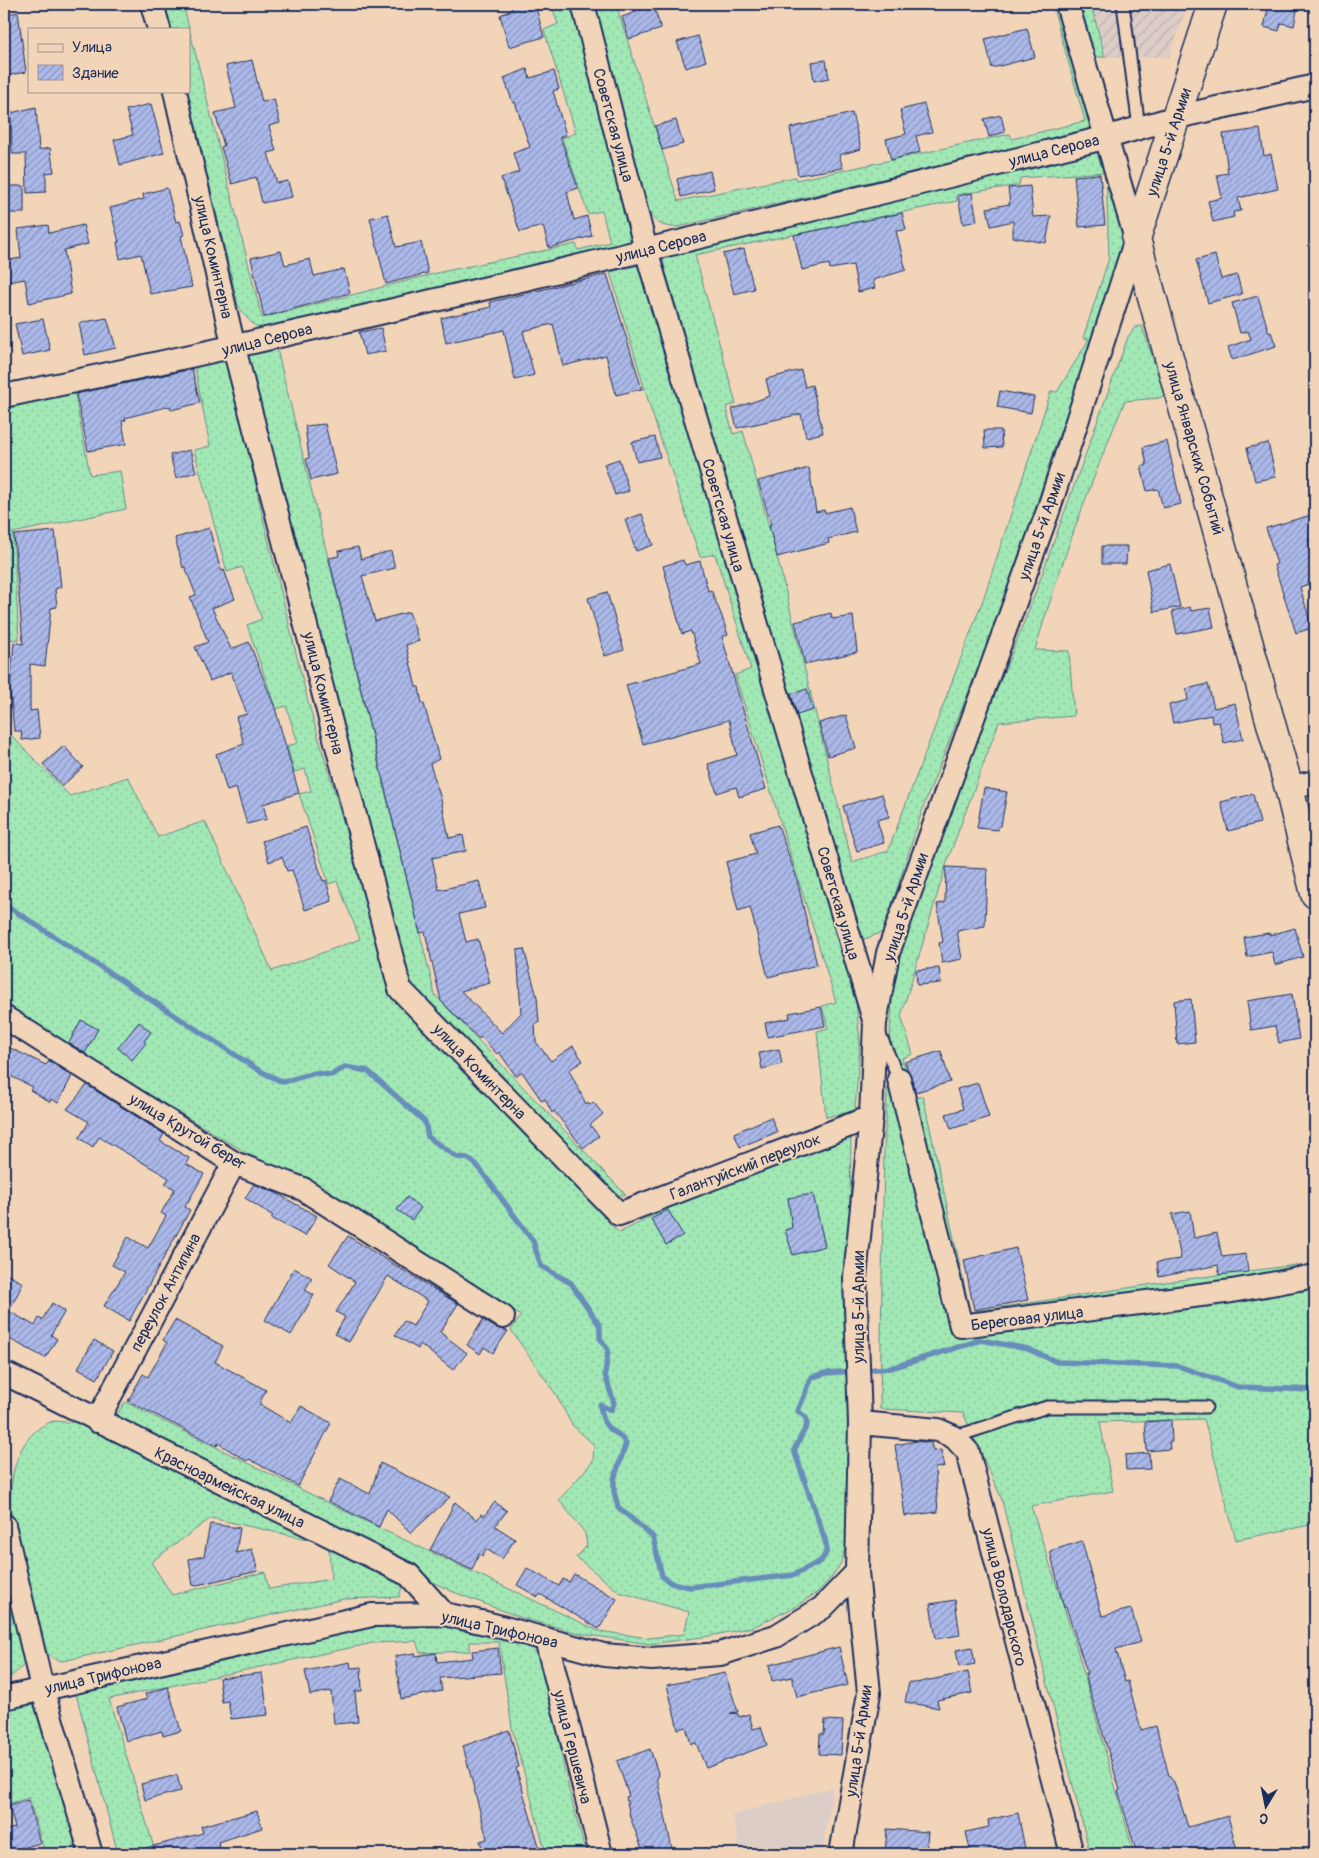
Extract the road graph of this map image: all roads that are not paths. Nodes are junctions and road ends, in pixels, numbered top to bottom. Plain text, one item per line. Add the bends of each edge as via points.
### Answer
1 (152, 4) edge
2 (582, 4) edge
3 (1067, 4) edge
4 (1123, 4) edge
5 (1213, 4) edge
6 (159, 28) edge
7 (1315, 86) edge
8 (175, 92) edge
9 (1176, 117) junction
10 (1139, 128) junction
11 (1108, 136) junction
12 (1136, 238) junction
13 (646, 250) junction
14 (234, 348) junction
15 (4, 396) edge
16 (1315, 782) edge
17 (1289, 788) junction
18 (1315, 894) edge
19 (4, 1017) edge
20 (875, 1023) junction
21 (899, 1079) joint
22 (871, 1117) junction
23 (234, 1163) junction
24 (619, 1214) joint
25 (1315, 1276) edge
26 (503, 1317) dead end
27 (4, 1373) edge
28 (1206, 1407) dead end
29 (97, 1421) junction
30 (860, 1423) junction
31 (954, 1437) junction
32 (4, 1526) edge
33 (857, 1572) junction
34 (444, 1614) junction
35 (546, 1639) junction
36 (42, 1688) junction
37 (4, 1698) edge
38 (90, 1854) edge
39 (600, 1854) edge
40 (841, 1854) edge
41 (1072, 1854) edge

1 - 6 street
2 - 13 street, Советская улица
3 - 11 street, улица Январских Событий
4 - 10 lane
5 - 9 street, улица 5-й Армии
7 - 9 street, улица Серова
8 - 14 street, улица Коминтерна
9 - 10 street, улица Серова
9 - 12 street, улица 5-й Армии
10 - 11 street, улица Серова
11 - 12 street, улица Январских Событий
11 - 13 street, улица Серова
12 - 17 street, улица Январских Событий
12 - 20 street, улица 5-й Армии via 1048,510 888,953
13 - 14 street, улица Серова
13 - 20 street, Советская улица
14 - 15 street, улица Серова
14 - 24 street, улица Коминтерна via 400,989
16 - 17 street
17 - 18 street, улица Январских Событий
19 - 23 street, улица Крутой берег
20 - 21 lane
20 - 22 street, улица 5-й Армии
21 - 25 street, Береговая улица via 961,1326 1232,1291
22 - 24 street, Галантуйский переулок
22 - 30 street, улица 5-й Армии via 855,1277
23 - 26 street, улица Крутой берег via 303,1189
23 - 29 street, переулок Антипина
27 - 29 street, Красноармейская улица
28 - 31 lane via 1046,1408
29 - 34 street, Красноармейская улица via 409,1575
30 - 31 street via 938,1430
30 - 33 street, улица 5-й Армии
31 - 41 street, улица Володарского via 968,1452
32 - 36 street
33 - 35 street, улица Трифонова via 822,1608 776,1636 720,1654 652,1659 623,1657
33 - 40 street, улица 5-й Армии via 868,1693
34 - 35 street, улица Трифонова
34 - 36 street, улица Трифонова via 372,1615
35 - 39 street, улица Гершевича
36 - 37 street, улица Трифонова
36 - 38 street

